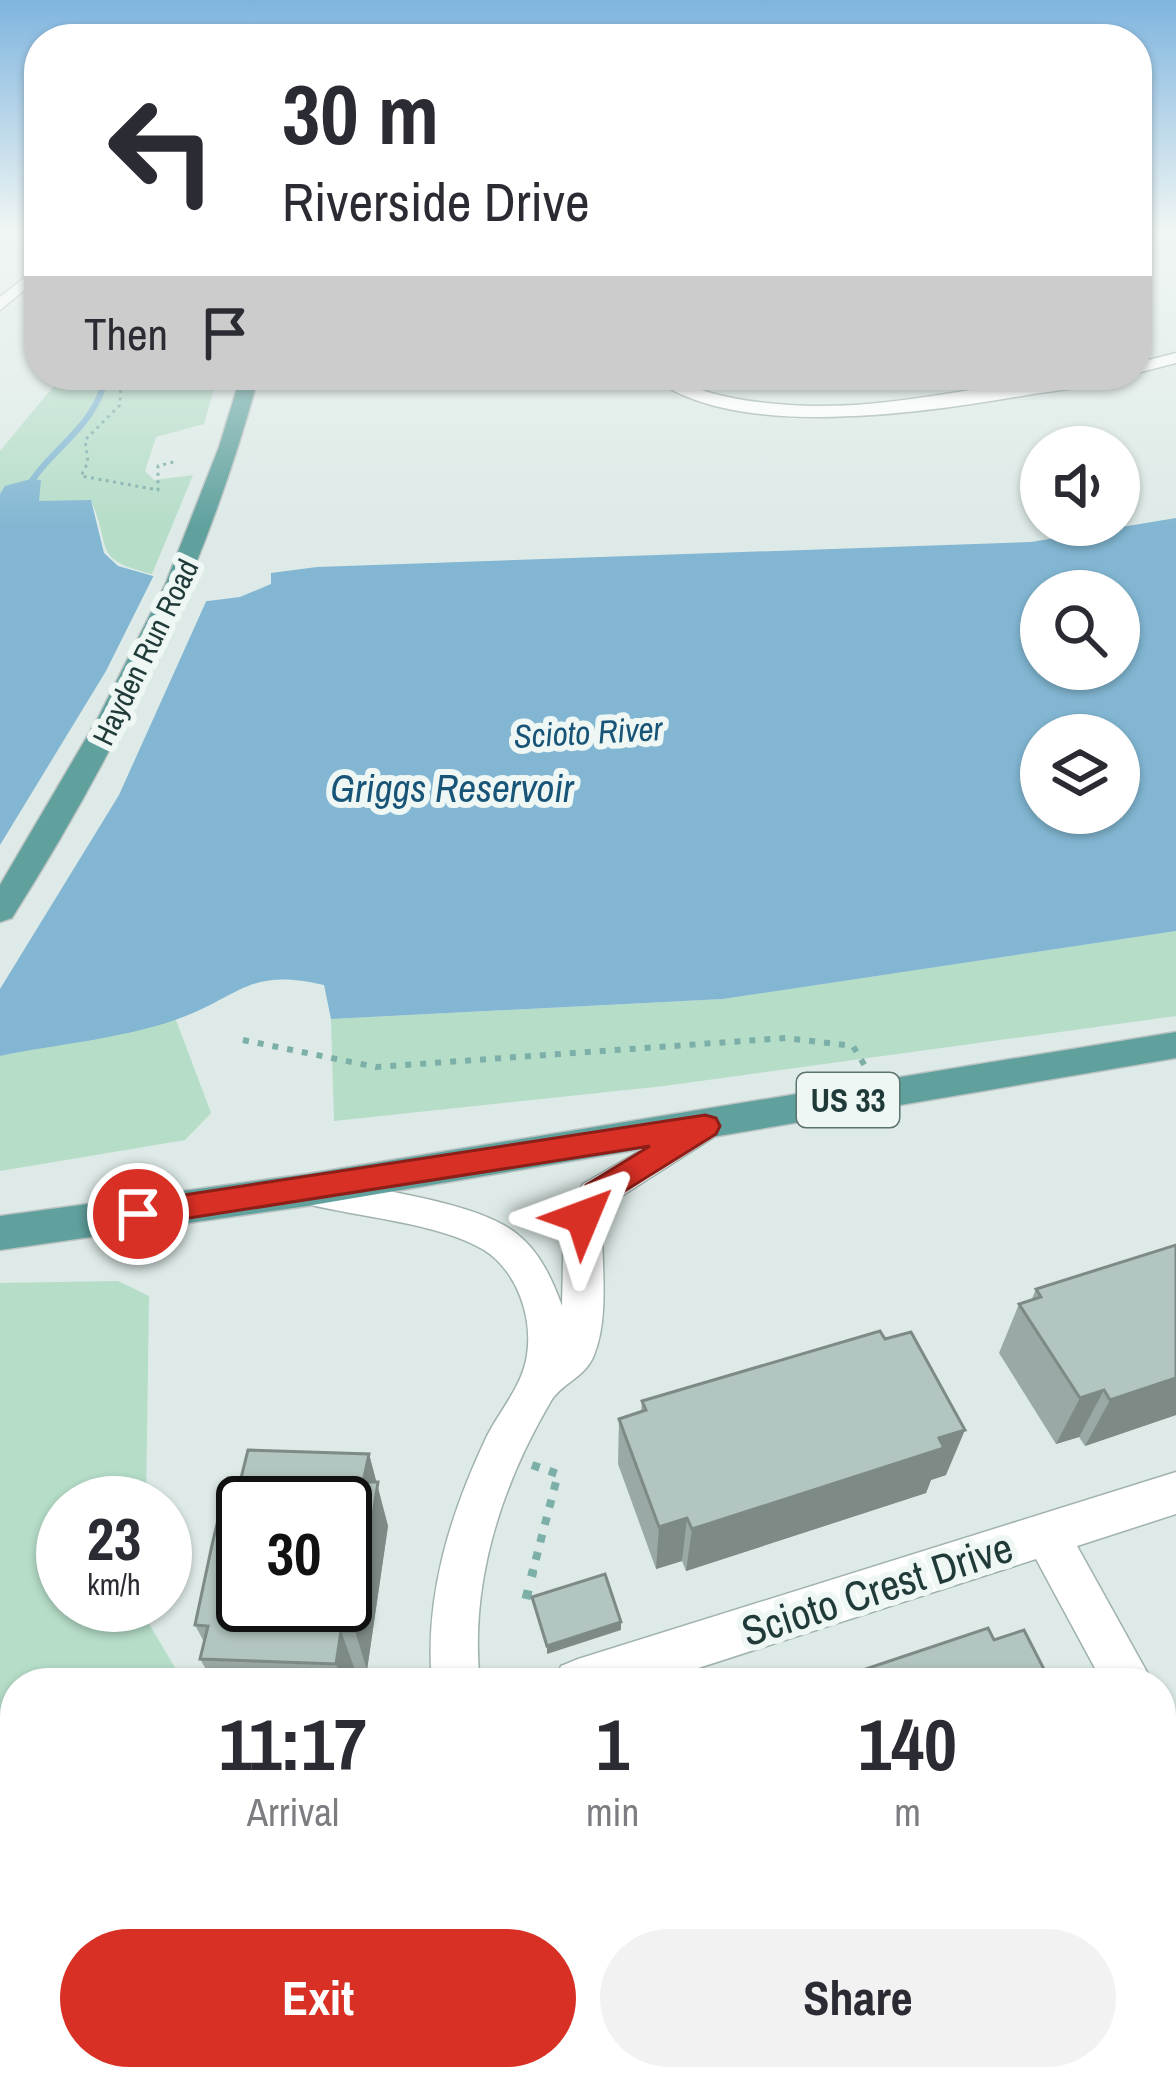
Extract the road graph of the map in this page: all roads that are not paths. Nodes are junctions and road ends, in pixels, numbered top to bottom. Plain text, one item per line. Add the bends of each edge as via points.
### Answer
1 (245, 390) edge
2 (691, 390) edge
3 (1015, 390) edge
4 (0, 911) edge
5 (1176, 1045) edge
6 (705, 1126) junction
7 (307, 1190) junction
8 (0, 1233) edge
9 (540, 1382) junction
10 (1176, 1493) edge
11 (1047, 1535) junction
12 (455, 1668) edge
13 (626, 1668) edge
14 (1121, 1668) edge

1 - 4 main road, Hayden Run Road via 179,590 79,783
2 - 3 street via 793,409 937,403
5 - 6 main road, US 33
6 - 7 main road, US 33
6 - 9 street via 596,1194 583,1217 581,1336 574,1356
7 - 8 main road, US 33
7 - 9 street via 494,1237 522,1260 549,1347
9 - 12 street via 482,1500 452,1619
10 - 11 street, Scioto Crest Drive
11 - 13 street, Scioto Crest Drive
11 - 14 street

